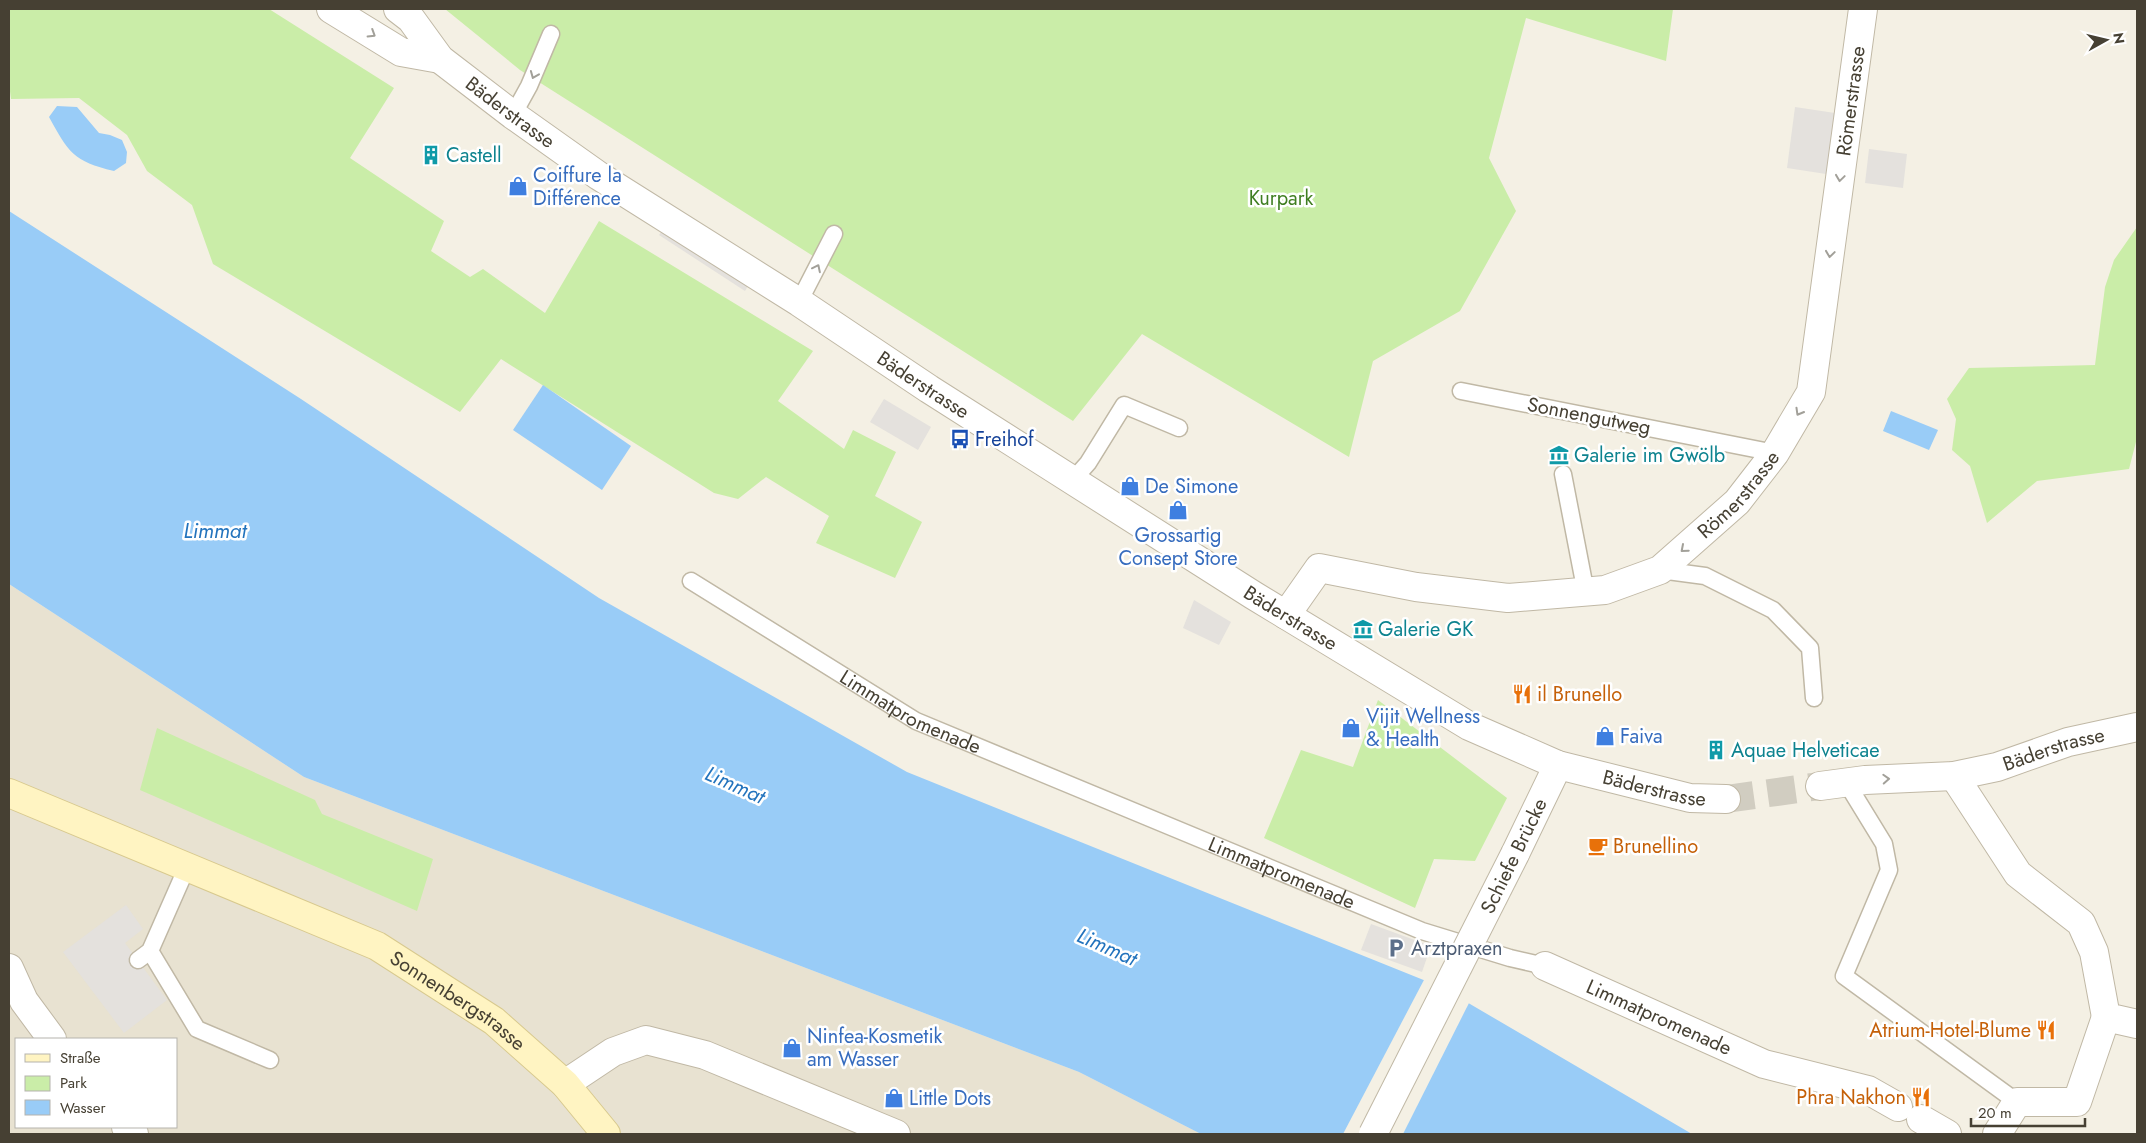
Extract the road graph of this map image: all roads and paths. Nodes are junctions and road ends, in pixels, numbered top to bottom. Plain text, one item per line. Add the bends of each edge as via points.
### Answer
1 (331, 9) edge
2 (398, 9) edge
3 (1863, 9) edge
4 (551, 34) dead end
5 (440, 59) junction
6 (513, 115) junction
7 (834, 234) dead end
8 (799, 302) junction
9 (1461, 391) dead end
10 (1179, 428) dead end
11 (1775, 453) junction
12 (1563, 474) dead end
13 (1072, 481) junction
14 (1660, 570) junction
15 (691, 581) dead end
16 (1586, 593) junction
17 (1286, 615) junction
18 (1814, 698) dead end
19 (2137, 727) edge
20 (1558, 764) junction
21 (1954, 776) junction
22 (1833, 784) joint
23 (9, 793) edge
24 (1726, 799) tunnel mouth
25 (187, 867) junction
26 (1546, 966) joint
27 (9, 968) edge
28 (2106, 1017) junction
29 (2137, 1024) edge
30 (51, 1038) edge
31 (270, 1060) dead end
32 (565, 1084) junction
33 (2017, 1102) junction
34 (606, 1134) edge
35 (896, 1134) edge
36 (1373, 1134) edge
37 (1947, 1134) edge
38 (1997, 1134) edge

1 -> 5 street, Bäderstrasse via 401,52
2 - 5 street, Bäderstrasse via 411,19
3 -> 11 street, Römerstrasse via 1810,392
4 -> 6 lane
5 - 6 street, Bäderstrasse
6 - 8 street, Bäderstrasse via 599,176
8 -> 7 lane
8 - 13 street, Bäderstrasse
9 - 11 lane, Sonnengutweg
10 - 13 lane via 1124,404 1088,463
11 -> 14 street, Römerstrasse via 1737,502
12 - 16 lane
13 - 17 street, Bäderstrasse
14 - 16 street, Römerstrasse
14 - 18 lane via 1706,576 1772,610 1810,648
15 - 26 lane, Limmatpromenade via 916,721 1422,931
16 - 17 street, Römerstrasse via 1508,598 1416,587 1319,568
17 - 20 street, Bäderstrasse via 1469,726
19 - 21 street, Bäderstrasse via 2068,742 1997,767
20 - 24 street, Bäderstrasse via 1690,798
20 - 36 street, Schiefe Brücke, bridge
22 -> 21 street, Bäderstrasse
21 - 28 street via 2018,874 2081,923 2094,952
22 - 33 lane via 1884,844 1888,870 1844,976
23 - 25 main road, Sonnenbergstrasse
25 - 31 lane via 144,956 197,1030
25 - 32 main road, Sonnenbergstrasse via 377,946 494,1021
26 - 37 street, Limmatpromenade via 1764,1064 1868,1090
27 - 30 street via 24,1001
28 - 29 street
28 - 33 street via 2078,1102
32 - 34 main road, Sonnenbergstrasse
32 - 35 street via 613,1052 646,1040 705,1055
33 - 38 street

